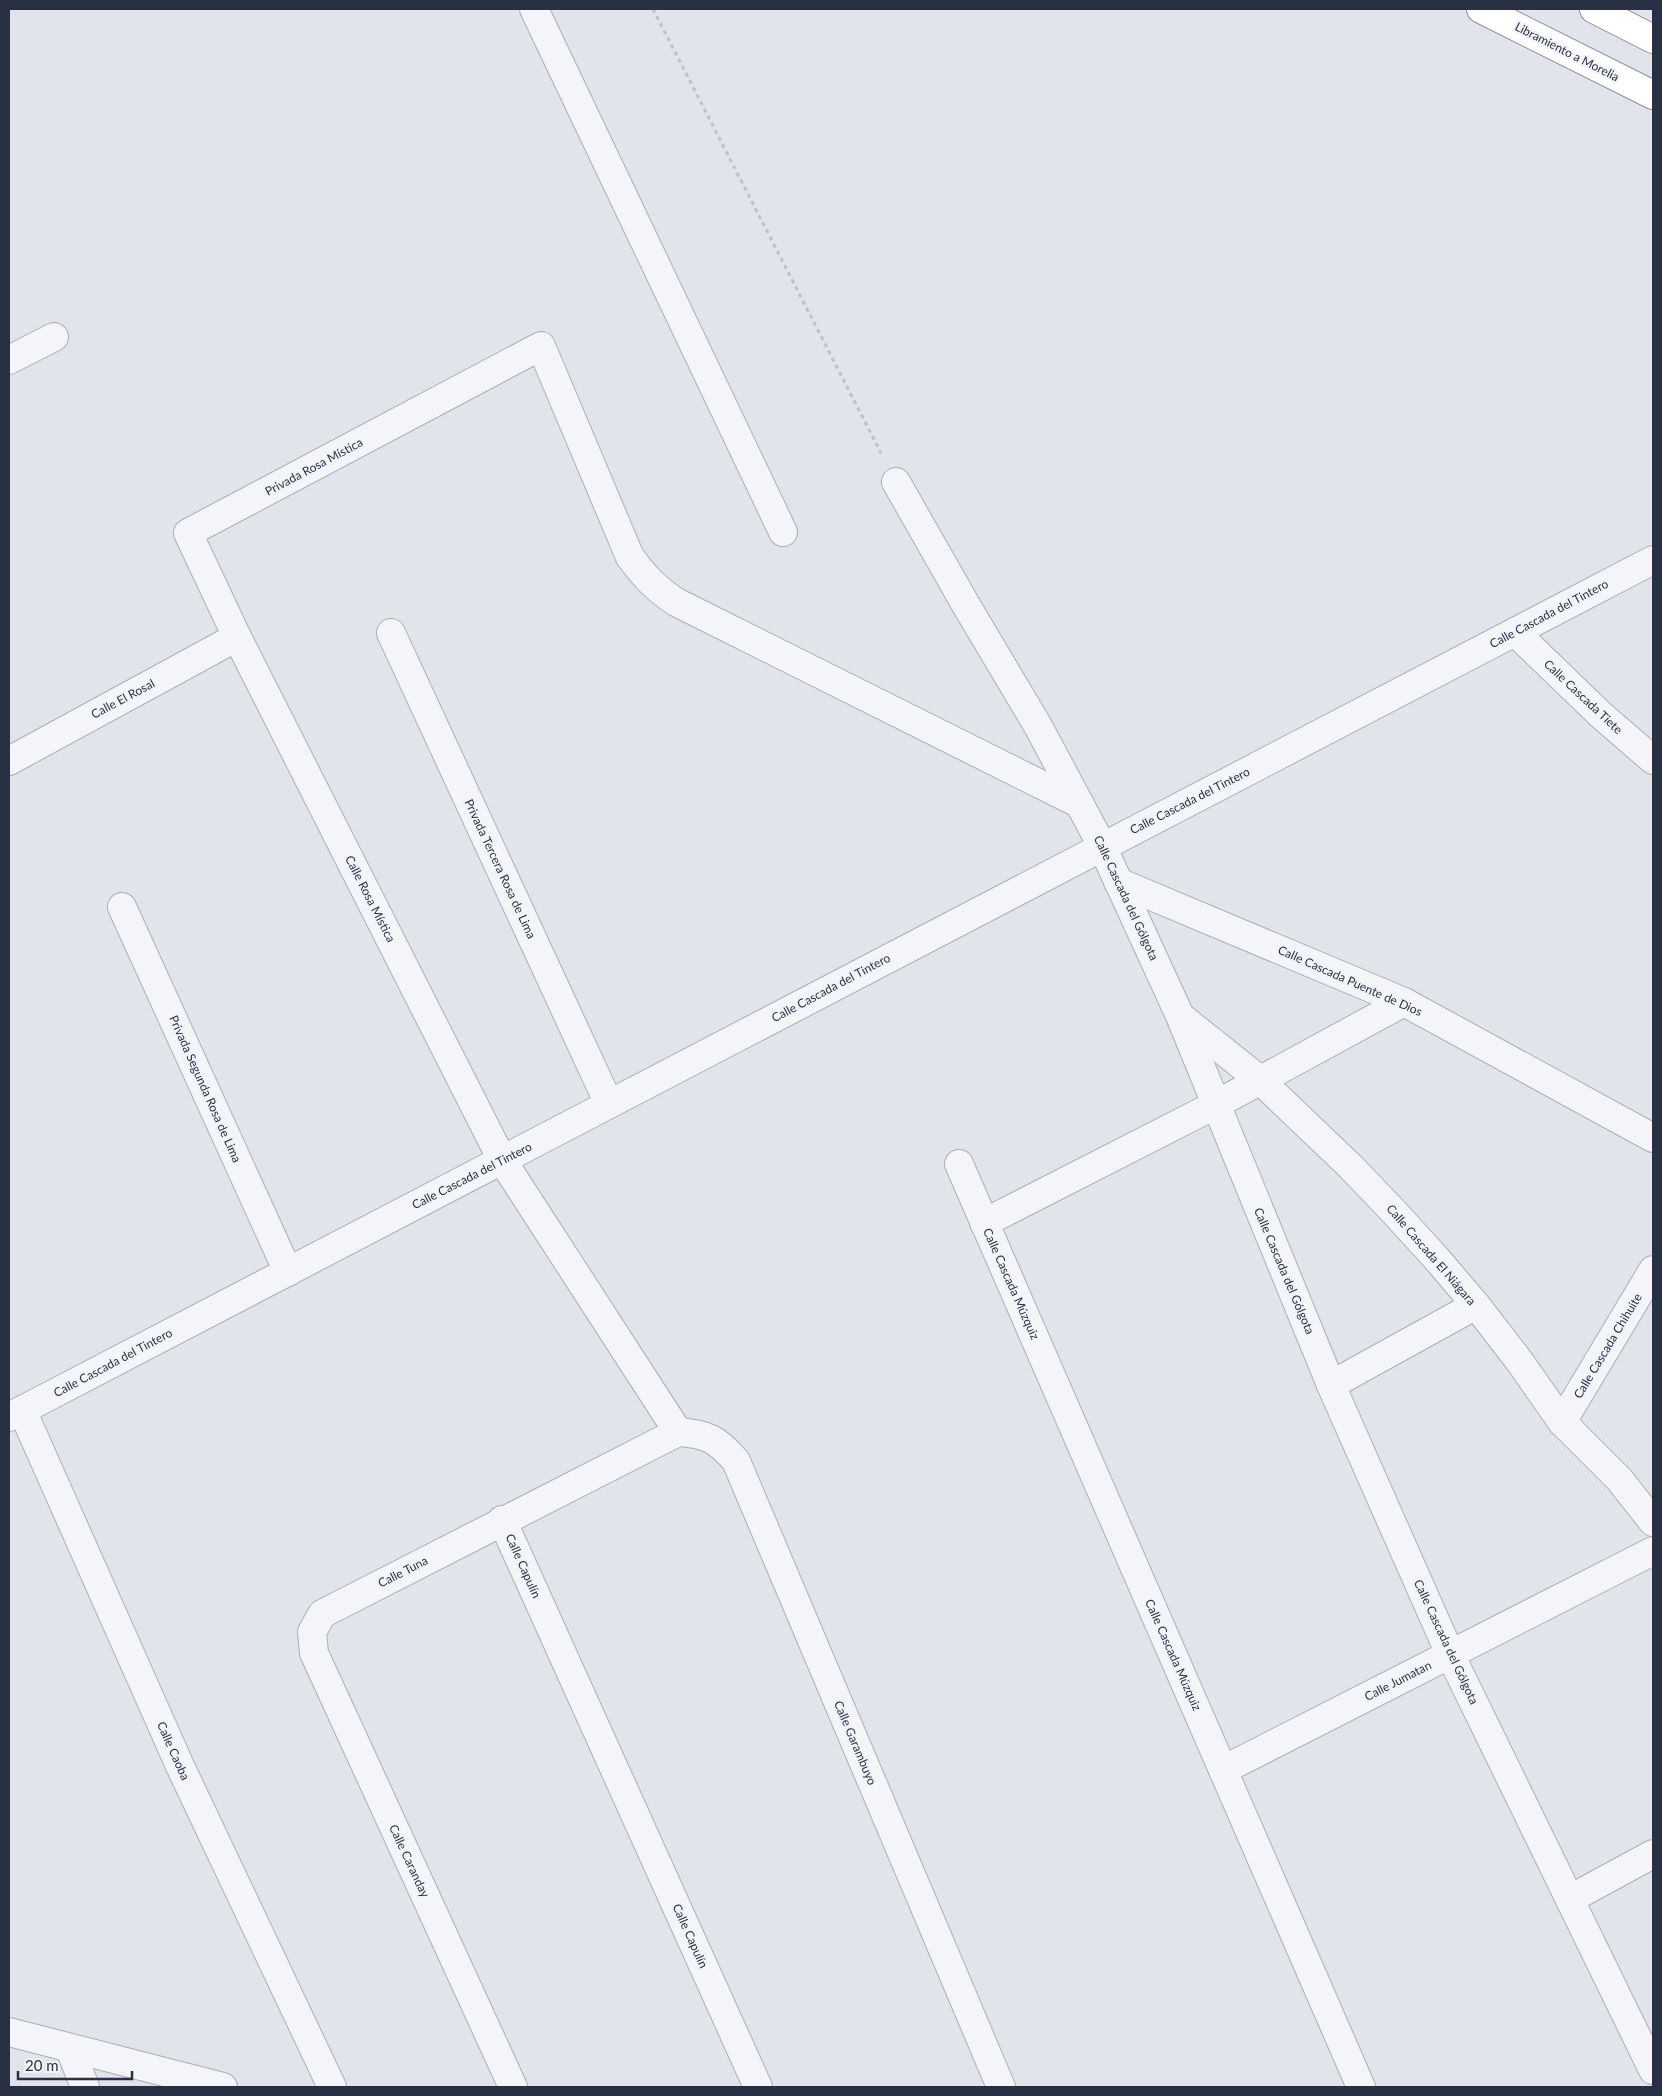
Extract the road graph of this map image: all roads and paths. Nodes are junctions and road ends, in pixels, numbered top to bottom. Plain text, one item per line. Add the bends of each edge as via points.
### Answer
1 (534, 9) edge
2 (653, 9) edge
3 (1481, 9) edge
4 (1594, 9) edge
5 (1653, 39) edge
6 (1653, 95) edge
7 (54, 338) dead end
8 (9, 360) edge
9 (896, 482) joint
10 (783, 532) dead end
11 (1653, 560) edge
12 (1515, 632) junction
13 (391, 633) dead end
14 (237, 637) junction
15 (1653, 760) edge
16 (9, 761) edge
17 (1080, 804) junction
18 (1102, 846) junction
19 (1118, 882) junction
20 (122, 907) dead end
21 (1404, 1002) junction
22 (1180, 1016) junction
23 (1260, 1080) junction
24 (609, 1104) junction
25 (1215, 1105) junction
26 (1653, 1138) edge
27 (502, 1160) junction
28 (959, 1164) dead end
29 (984, 1223) junction
30 (1653, 1270) edge
31 (288, 1272) junction
32 (1476, 1305) junction
33 (1331, 1385) junction
34 (16, 1414) edge
35 (1562, 1422) junction
36 (678, 1432) junction
37 (502, 1520) junction
38 (1653, 1522) edge
39 (1653, 1551) edge
40 (312, 1632) joint
41 (1450, 1654) junction
42 (1223, 1770) junction
43 (1653, 1854) edge
44 (1570, 1900) junction
45 (9, 2032) edge
46 (70, 2049) junction
47 (1653, 2070) edge
48 (85, 2087) edge
49 (223, 2087) edge
50 (332, 2087) edge
51 (513, 2087) edge
52 (758, 2087) edge
53 (1001, 2087) edge
54 (1361, 2087) edge

1 - 10 street
2 - 9 path
3 - 6 highway, Libramiento a Morelia
4 - 5 highway
7 - 8 street
9 - 17 street, Calle Cascada del Gólgota
11 - 12 street, Calle Cascada del Tintero
12 - 15 street, Calle Cascada Tiete
12 - 18 street, Calle Cascada del Tintero
13 - 24 street, Privada Tercera Rosa de Lima
14 - 16 street, Calle El Rosal
14 - 17 street, Privada Rosa Mística via 188,533 541,346 630,557 650,583 676,602
14 - 27 street, Calle Rosa Mística
17 - 18 street, Calle Cascada del Gólgota
18 - 19 street, Calle Cascada del Gólgota
18 - 24 street, Calle Cascada del Tintero
19 - 21 street, Calle Cascada Puente de Dios
19 - 22 street, Calle Cascada del Gólgota
20 - 31 street, Privada Segunda Rosa de Lima
21 - 23 street, Calle Cascada Múzquiz
21 - 26 street, Calle Cascada Puente de Dios
22 - 23 street, Calle Cascada El Niágara
22 - 25 street, Calle Cascada del Gólgota
23 - 25 street, Calle Cascada Múzquiz
23 - 32 street, Calle Cascada El Niágara via 1351,1167
24 - 27 street, Calle Cascada del Tintero
25 - 29 street, Calle Cascada Múzquiz
25 - 33 street, Calle Cascada del Gólgota
27 - 31 street, Calle Cascada del Tintero
27 - 36 street
28 - 29 street, Calle Cascada Múzquiz
29 - 42 street, Calle Cascada Múzquiz
30 - 35 street, Calle Cascada Chihuite
31 - 34 street, Calle Cascada del Tintero
32 - 33 street
32 - 35 street, Calle Cascada El Niágara
33 - 41 street, Calle Cascada del Gólgota
34 - 50 street, Calle Caoba
35 - 38 street, Calle Cascada El Niágara via 1619,1479
36 - 37 street, Calle Capulín
36 - 53 street, Calle Garambuyo via 701,1433 715,1440 736,1461
37 - 40 street, Calle Tuna via 322,1614
37 - 52 street, Calle Capulín
39 - 41 street, Calle Jumatan
40 - 51 street, Calle Caranday via 314,1653
41 - 42 street, Calle Jumatan
41 - 44 street, Calle Cascada del Gólgota
42 - 54 street, Calle Cascada Múzquiz
43 - 44 street
44 - 47 street, Calle Cascada del Gólgota
45 - 46 street
46 - 48 street
46 - 49 street

